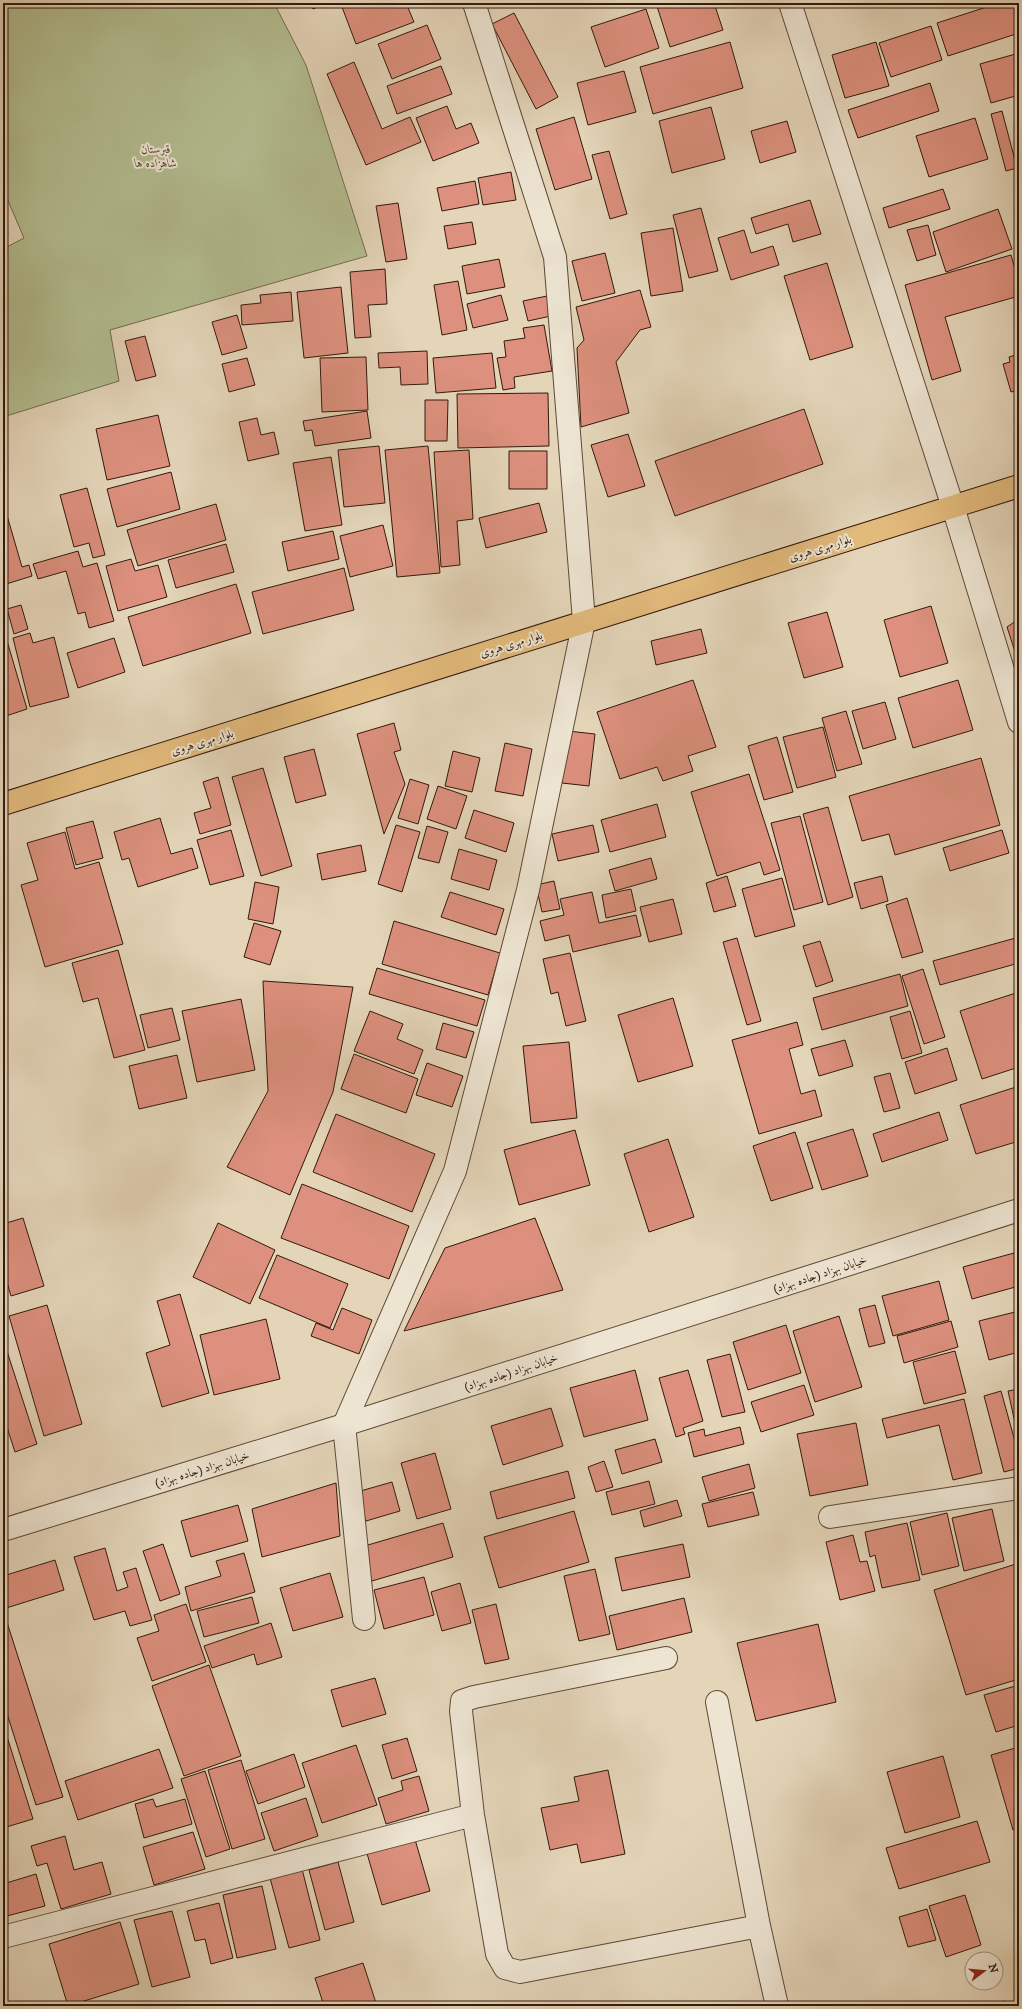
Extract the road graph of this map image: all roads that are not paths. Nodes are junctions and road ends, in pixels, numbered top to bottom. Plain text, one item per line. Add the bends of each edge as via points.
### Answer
1 (474, 3) edge
2 (790, 3) edge
3 (1019, 486) edge
4 (953, 507) junction
5 (584, 621) junction
6 (1019, 722) edge
7 (3, 804) edge
8 (1019, 1210) edge
9 (344, 1425) junction
10 (1019, 1488) edge
11 (830, 1517) dead end
12 (3, 1530) edge
13 (364, 1619) dead end
14 (666, 1658) dead end
15 (717, 1702) dead end
16 (473, 1815) junction
17 (759, 1926) junction
18 (3, 1937) edge
19 (777, 2006) edge

1 - 5 street via 555,257
2 - 4 street
3 - 4 highway, بلوار مهری هروی
4 - 5 highway, بلوار مهری هروی
4 - 6 street
5 - 7 highway, بلوار مهری هروی
5 - 9 street via 528,890 455,1171
8 - 9 street, خیابان بهزاد (جاده بهزاد)
9 - 12 street, خیابان بهزاد (جاده بهزاد)
9 - 13 street
10 - 11 street
14 - 16 street via 462,1701
15 - 17 street
16 - 17 street via 497,1954 505,1968 520,1972
16 - 18 street
17 - 19 street

